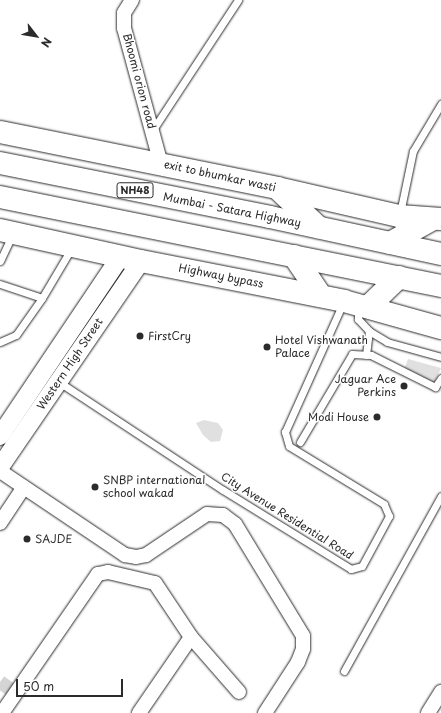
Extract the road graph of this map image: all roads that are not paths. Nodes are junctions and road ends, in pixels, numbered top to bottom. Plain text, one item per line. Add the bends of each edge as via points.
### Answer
1 (132, 0) edge
2 (238, 0) edge
3 (441, 104) edge
4 (152, 131) junction
5 (0, 132) edge
6 (0, 163) edge
7 (161, 164) junction
8 (277, 188) junction
9 (0, 197) edge
10 (399, 216) junction
11 (437, 219) edge
12 (318, 227) junction
13 (7, 232) edge
14 (390, 243) junction
15 (74, 245) junction
16 (441, 254) edge
17 (294, 256) junction
18 (131, 258) junction
19 (0, 260) edge
20 (399, 277) junction
21 (0, 284) edge
22 (441, 286) edge
23 (321, 296) junction
24 (42, 298) junction
25 (357, 304) junction
26 (441, 328) edge
27 (369, 332) junction
28 (0, 342) edge
29 (366, 355) junction
30 (441, 357) edge
31 (43, 371) junction
32 (441, 378) edge
33 (58, 381) junction
34 (0, 436) edge
35 (300, 442) dead end
36 (0, 467) edge
37 (0, 471) edge
38 (24, 487) junction
39 (441, 496) edge
40 (0, 523) edge
41 (191, 637) junction
42 (344, 671) dead end
43 (239, 692) dead end
44 (441, 692) edge
45 (2, 713) edge
46 (139, 713) edge
47 (265, 713) edge
48 (428, 713) edge

1 - 4 street, Bhoomi orion road via 124,13 124,28
2 - 4 lane
3 - 10 lane via 413,151
4 - 7 street, Bhoomi orion road
5 - 7 main road, exit to bhumkar wasti
6 - 12 main road, Mumbai - Satara Highway / NH48
7 - 8 main road, exit to bhumkar wasti
8 - 10 main road, exit to bhumkar wasti
8 - 12 main road
9 - 17 main road
10 - 11 main road, exit to bhumkar wasti
11 - 14 main road
12 - 14 main road, Mumbai - Satara Highway / NH48
13 - 15 main road, Highway bypass
13 - 19 lane
14 - 16 main road, Mumbai - Satara Highway / NH48
15 - 18 main road, Highway bypass
15 - 24 lane
17 - 20 main road
17 - 23 main road
18 - 23 main road, Highway bypass
18 - 31 street, Western High Street
18 - 33 street, Western High Street
20 - 22 main road
20 - 25 main road
21 - 24 lane
23 - 25 main road, Highway bypass
24 - 28 lane via 16,335
25 - 26 main road, Highway bypass
25 - 27 lane via 358,319
25 - 33 lane, City Avenue Residential Road via 286,432 289,446 384,504 389,516 362,566 351,569 222,490
27 - 29 lane
27 - 30 lane via 387,342
29 - 32 lane via 435,387
29 - 35 lane via 352,354
31 - 33 street
31 - 34 street, Western High Street
33 - 36 street, Western High Street
37 - 38 street
38 - 40 street
38 - 47 street via 125,555 136,557 146,555 207,514 223,515 235,524 303,636 303,649 298,662
39 - 42 lane
41 - 43 street
41 - 45 street via 155,583 108,572 98,574
41 - 46 street
44 - 48 street

